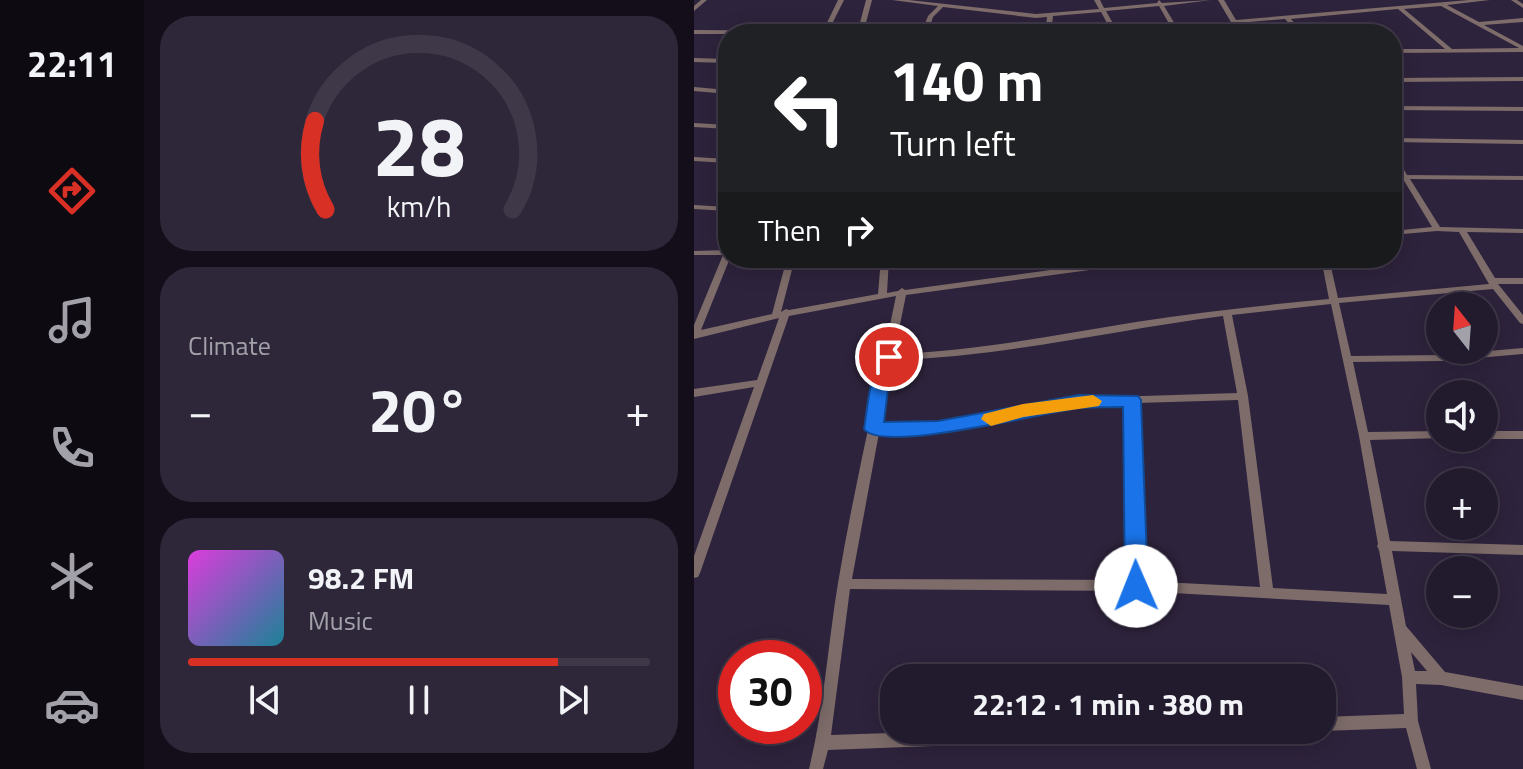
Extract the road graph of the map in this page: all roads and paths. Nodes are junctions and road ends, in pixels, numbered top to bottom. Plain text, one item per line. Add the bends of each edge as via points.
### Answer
1 (704, 0) edge
2 (841, 0) edge
3 (869, 0) edge
4 (895, 0) edge
5 (970, 0) edge
6 (1097, 0) edge
7 (1155, 0) edge
8 (1208, 0) edge
9 (1221, 0) edge
10 (1434, 0) edge
11 (1487, 0) edge
12 (1514, 0) edge
13 (915, 1) edge
14 (1162, 4) junction
15 (1441, 4) junction
16 (942, 5) junction
17 (1523, 6) edge
18 (1400, 8) junction
19 (694, 9) edge
20 (971, 9) junction
21 (1104, 10) junction
22 (1345, 13) junction
23 (1050, 15) junction
24 (1287, 18) junction
25 (1523, 20) edge
26 (1236, 22) joint
27 (829, 24) edge
28 (863, 24) edge
29 (929, 24) edge
30 (1049, 24) edge
31 (1111, 24) edge
32 (1173, 24) edge
33 (1292, 24) edge
34 (1353, 24) edge
35 (1478, 24) junction
36 (694, 32) edge
37 (718, 32) edge
38 (1449, 49) junction
39 (1523, 49) edge
40 (1402, 51) edge
41 (694, 60) edge
42 (718, 61) edge
43 (1523, 79) edge
44 (1402, 80) edge
45 (694, 89) edge
46 (718, 91) edge
47 (1402, 108) edge
48 (1523, 109) edge
49 (694, 125) edge
50 (718, 126) edge
51 (1402, 140) edge
52 (1523, 142) edge
53 (694, 159) edge
54 (718, 160) edge
55 (1402, 171) edge
56 (1402, 177) edge
57 (1406, 177) junction
58 (1523, 178) edge
59 (694, 207) edge
60 (718, 208) edge
61 (1437, 229) junction
62 (1461, 229) junction
63 (1523, 231) edge
64 (1402, 232) edge
65 (718, 252) edge
66 (694, 253) edge
67 (721, 268) edge
68 (789, 268) edge
69 (884, 268) edge
70 (1079, 268) edge
71 (1327, 268) edge
72 (1523, 281) edge
73 (1494, 283) junction
74 (902, 291) junction
75 (882, 296) junction
76 (1335, 299) junction
77 (781, 312) junction
78 (1227, 312) junction
79 (1523, 321) edge
80 (694, 335) edge
81 (1523, 351) edge
82 (889, 357) junction
83 (1347, 359) junction
84 (761, 383) junction
85 (694, 393) edge
86 (1243, 396) junction
87 (1132, 400) junction
88 (874, 429) junction
89 (1426, 435) edge
90 (1498, 435) edge
91 (1523, 435) edge
92 (1364, 436) junction
93 (1383, 546) junction
94 (1523, 550) edge
95 (694, 573) edge
96 (844, 584) junction
97 (1136, 586) junction
98 (1267, 592) junction
99 (1392, 600) junction
100 (1398, 626) junction
101 (1409, 677) junction
102 (1441, 678) junction
103 (1523, 693) edge
104 (1411, 721) junction
105 (1336, 724) edge
106 (880, 741) edge
107 (823, 743) junction
108 (816, 769) edge
109 (1424, 769) edge

1 - 19 street
2 - 27 street
3 - 28 street
4 - 13 street
5 - 20 street
6 - 21 street
7 - 14 street
8 - 14 street
9 - 26 street
10 - 15 street
11 - 15 street
12 - 17 street
13 - 16 street
14 - 21 street
14 - 32 street
15 - 18 street
15 - 35 street
16 - 20 street
16 - 29 street
18 - 22 street
18 - 38 street
20 - 23 street
21 - 23 street
21 - 31 street
22 - 24 street
22 - 34 street
23 - 30 street
24 - 26 street
24 - 33 street
25 - 35 street
35 - 39 street
36 - 37 street
38 - 39 street
38 - 40 street
41 - 42 street
43 - 44 street
45 - 46 street
47 - 48 street
49 - 50 street
51 - 52 street
53 - 54 street
55 - 57 street
56 - 57 street
57 - 58 street
57 - 61 street
59 - 60 street
61 - 62 street
61 - 64 street
62 - 63 street
62 - 73 street
65 - 66 street
67 - 80 street
68 - 77 street
69 - 75 street
70 - 74 street
71 - 76 street
72 - 73 street
73 - 76 street
73 - 79 street
74 - 75 street
74 - 82 street
75 - 77 street
76 - 78 street
76 - 83 street
77 - 80 street
77 - 84 street
78 - 82 street via 1006,347
78 - 86 street
81 - 83 street
82 - 88 street
83 - 92 street
84 - 85 street
84 - 95 street
86 - 87 street
86 - 98 street
87 - 88 street via 1079,402 938,428
87 - 97 street
88 - 96 street
89 - 92 street
90 - 91 street
92 - 93 street
93 - 94 street
93 - 99 street
96 - 97 street
96 - 107 street
97 - 98 street
98 - 99 street
99 - 100 street
100 - 101 street
100 - 102 street
101 - 102 street
101 - 104 street
102 - 103 street
104 - 105 street
104 - 109 street
106 - 107 street
107 - 108 street

